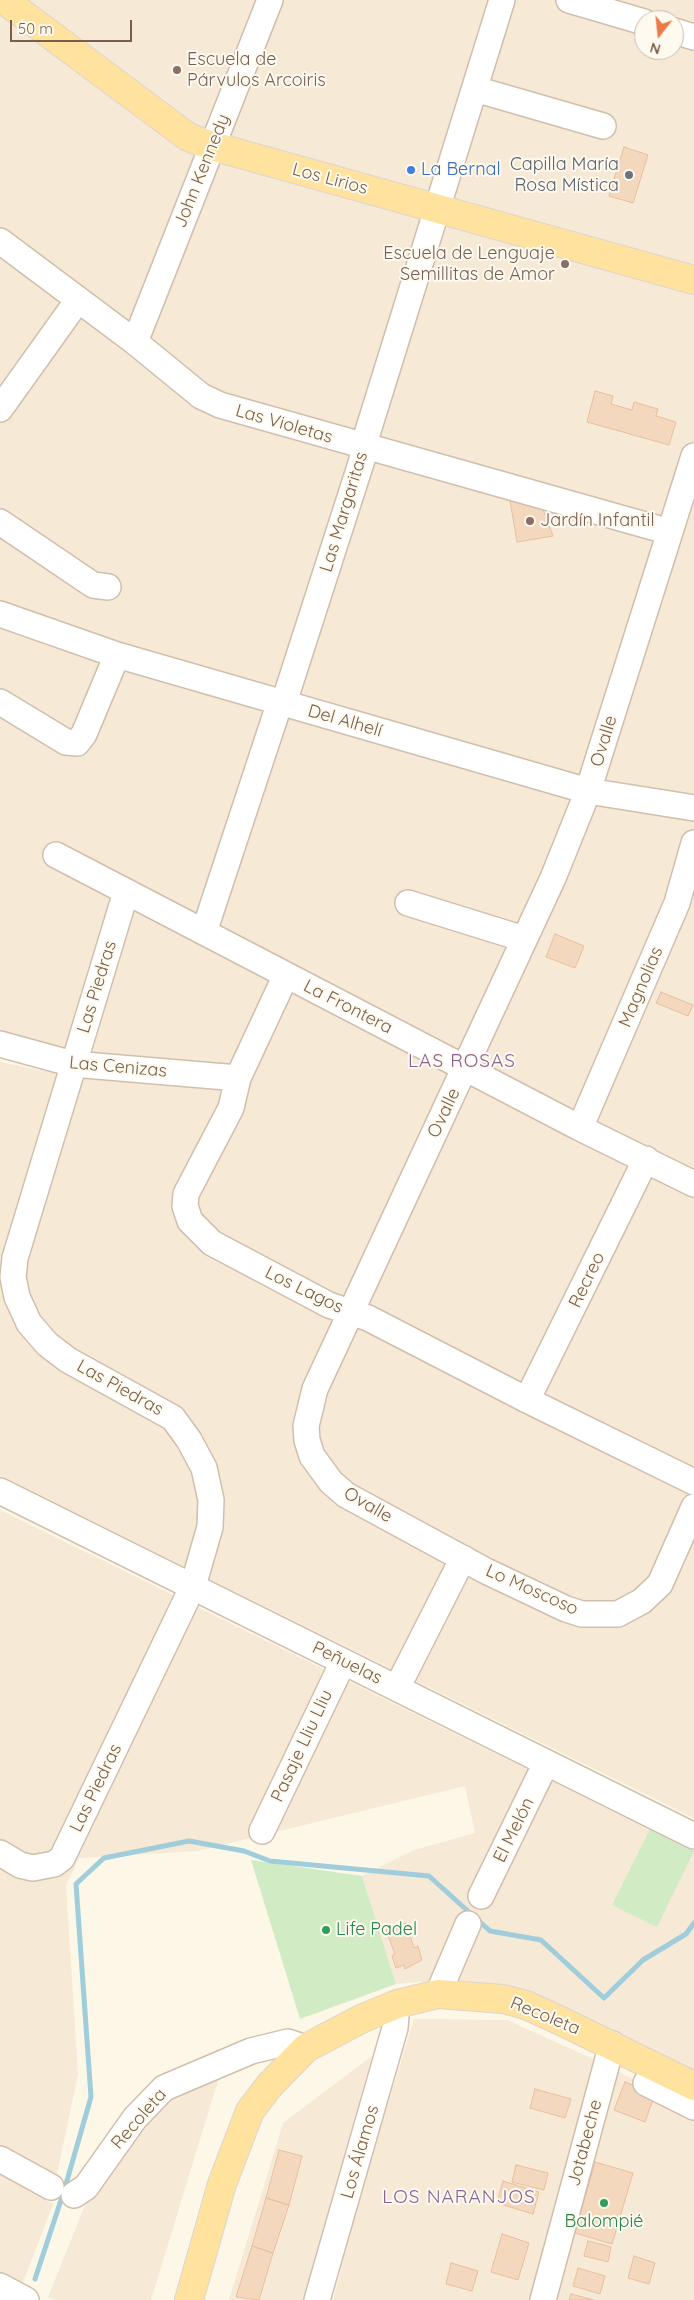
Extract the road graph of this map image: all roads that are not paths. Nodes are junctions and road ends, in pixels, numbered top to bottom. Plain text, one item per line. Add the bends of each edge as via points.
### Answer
1 (4, 0) edge
2 (270, 0) edge
3 (502, 0) edge
4 (568, 0) edge
5 (634, 19) edge
6 (476, 89) junction
7 (603, 126) dead end
8 (212, 146) junction
9 (438, 208) junction
10 (0, 241) edge
11 (694, 280) edge
12 (78, 300) junction
13 (135, 342) junction
14 (0, 409) edge
15 (363, 447) junction
16 (694, 456) edge
17 (4, 529) edge
18 (670, 532) junction
19 (108, 587) dead end
20 (0, 614) edge
21 (117, 655) junction
22 (0, 702) edge
23 (280, 702) junction
24 (588, 791) junction
25 (694, 808) edge
26 (694, 843) edge
27 (56, 855) dead end
28 (126, 892) junction
29 (408, 903) dead end
30 (204, 932) junction
31 (524, 939) junction
32 (286, 975) junction
33 (0, 1044) edge
34 (73, 1064) junction
35 (466, 1068) junction
36 (238, 1078) junction
37 (580, 1128) junction
38 (646, 1160) junction
39 (694, 1184) edge
40 (350, 1313) junction
41 (527, 1400) junction
42 (694, 1482) edge
43 (0, 1491) edge
44 (694, 1507) edge
45 (462, 1558) junction
46 (193, 1586) junction
47 (343, 1662) junction
48 (398, 1688) junction
49 (546, 1763) junction
50 (262, 1831) dead end
51 (694, 1836) edge
52 (0, 1853) edge
53 (481, 1896) dead end
54 (468, 1924) dead end
55 (438, 1994) junction
56 (397, 2004) junction
57 (612, 2044) junction
58 (306, 2048) junction
59 (646, 2083) dead end
60 (693, 2089) edge
61 (0, 2159) edge
62 (0, 2286) edge
63 (26, 2300) edge
64 (189, 2300) edge
65 (317, 2300) edge
66 (542, 2300) edge

1 - 8 main road, Los Lirios via 158,117 188,137
2 - 8 street, John Kennedy
3 - 6 street, Las Margaritas
4 - 5 street
6 - 7 street
6 - 9 street, Las Margaritas
8 - 9 main road, Los Lirios
8 - 13 street, John Kennedy
9 - 11 main road, Los Lirios
9 - 15 street, Las Margaritas
10 - 12 street, Las Violetas
12 - 13 street, Las Violetas
12 - 14 street
13 - 15 street, Las Violetas via 201,396 220,405
15 - 18 street, Las Violetas
15 - 23 street, Las Margaritas via 362,460 287,693
16 - 18 street, Ovalle
17 - 19 street via 93,585
18 - 24 street, Ovalle
20 - 21 street, Del Alhelí
21 - 22 street via 84,734 76,743 66,742
21 - 23 street, Del Alhelí
23 - 24 street, Del Alhelí
23 - 30 street, Las Margaritas
24 - 25 street, Del Alhelí
24 - 31 street, Ovalle
26 - 37 street, Magnolias via 678,903
27 - 28 street, La Frontera
28 - 30 street, La Frontera
28 - 34 street, Las Piedras
29 - 31 street
30 - 32 street, La Frontera
31 - 35 street, Ovalle
32 - 35 street, La Frontera
32 - 36 street, Los Lagos
33 - 34 street, Las Cenizas
34 - 36 street, Las Cenizas
34 - 46 street, Las Piedras via 15,1258 13,1277 17,1297 29,1324 47,1344 68,1360 173,1418 189,1440 204,1468 211,1500 210,1527
35 - 37 street, La Frontera
35 - 40 street, Ovalle
36 - 40 street, Los Lagos via 231,1108 186,1194 185,1206 190,1221 212,1243 328,1305
37 - 38 street, La Frontera
38 - 39 street, La Frontera
38 - 41 street, Recreo
40 - 41 street, Los Lagos via 368,1318
40 - 45 street, Ovalle via 309,1405 307,1440 312,1456 331,1482 346,1494
41 - 42 street, Los Lagos
43 - 46 street, Peñuelas
44 - 45 street, Lo Moscoso via 660,1584 642,1601 618,1614 582,1614
45 - 48 street
46 - 47 street, Peñuelas
46 - 52 street, Las Piedras via 62,1858 44,1867 33,1868 20,1865
47 - 48 street, Peñuelas
47 - 50 street, Pasaje Lliu Lliu
48 - 49 street, Peñuelas
49 - 51 street, Peñuelas
49 - 53 street, El Melón
54 - 55 street
55 - 56 main road, Recoleta
55 - 57 main road, Recoleta via 503,1999
56 - 58 main road, Recoleta via 349,2024
56 - 65 street, Los Álamos via 395,2028
57 - 60 main road, Recoleta
57 - 66 street, Jotabeche
58 - 61 street, Recoleta via 288,2042 250,2050 164,2088 135,2118 86,2187 62,2191
58 - 64 main road, Recoleta via 250,2111 222,2184
59 - 60 street, Recoleta
62 - 63 street

